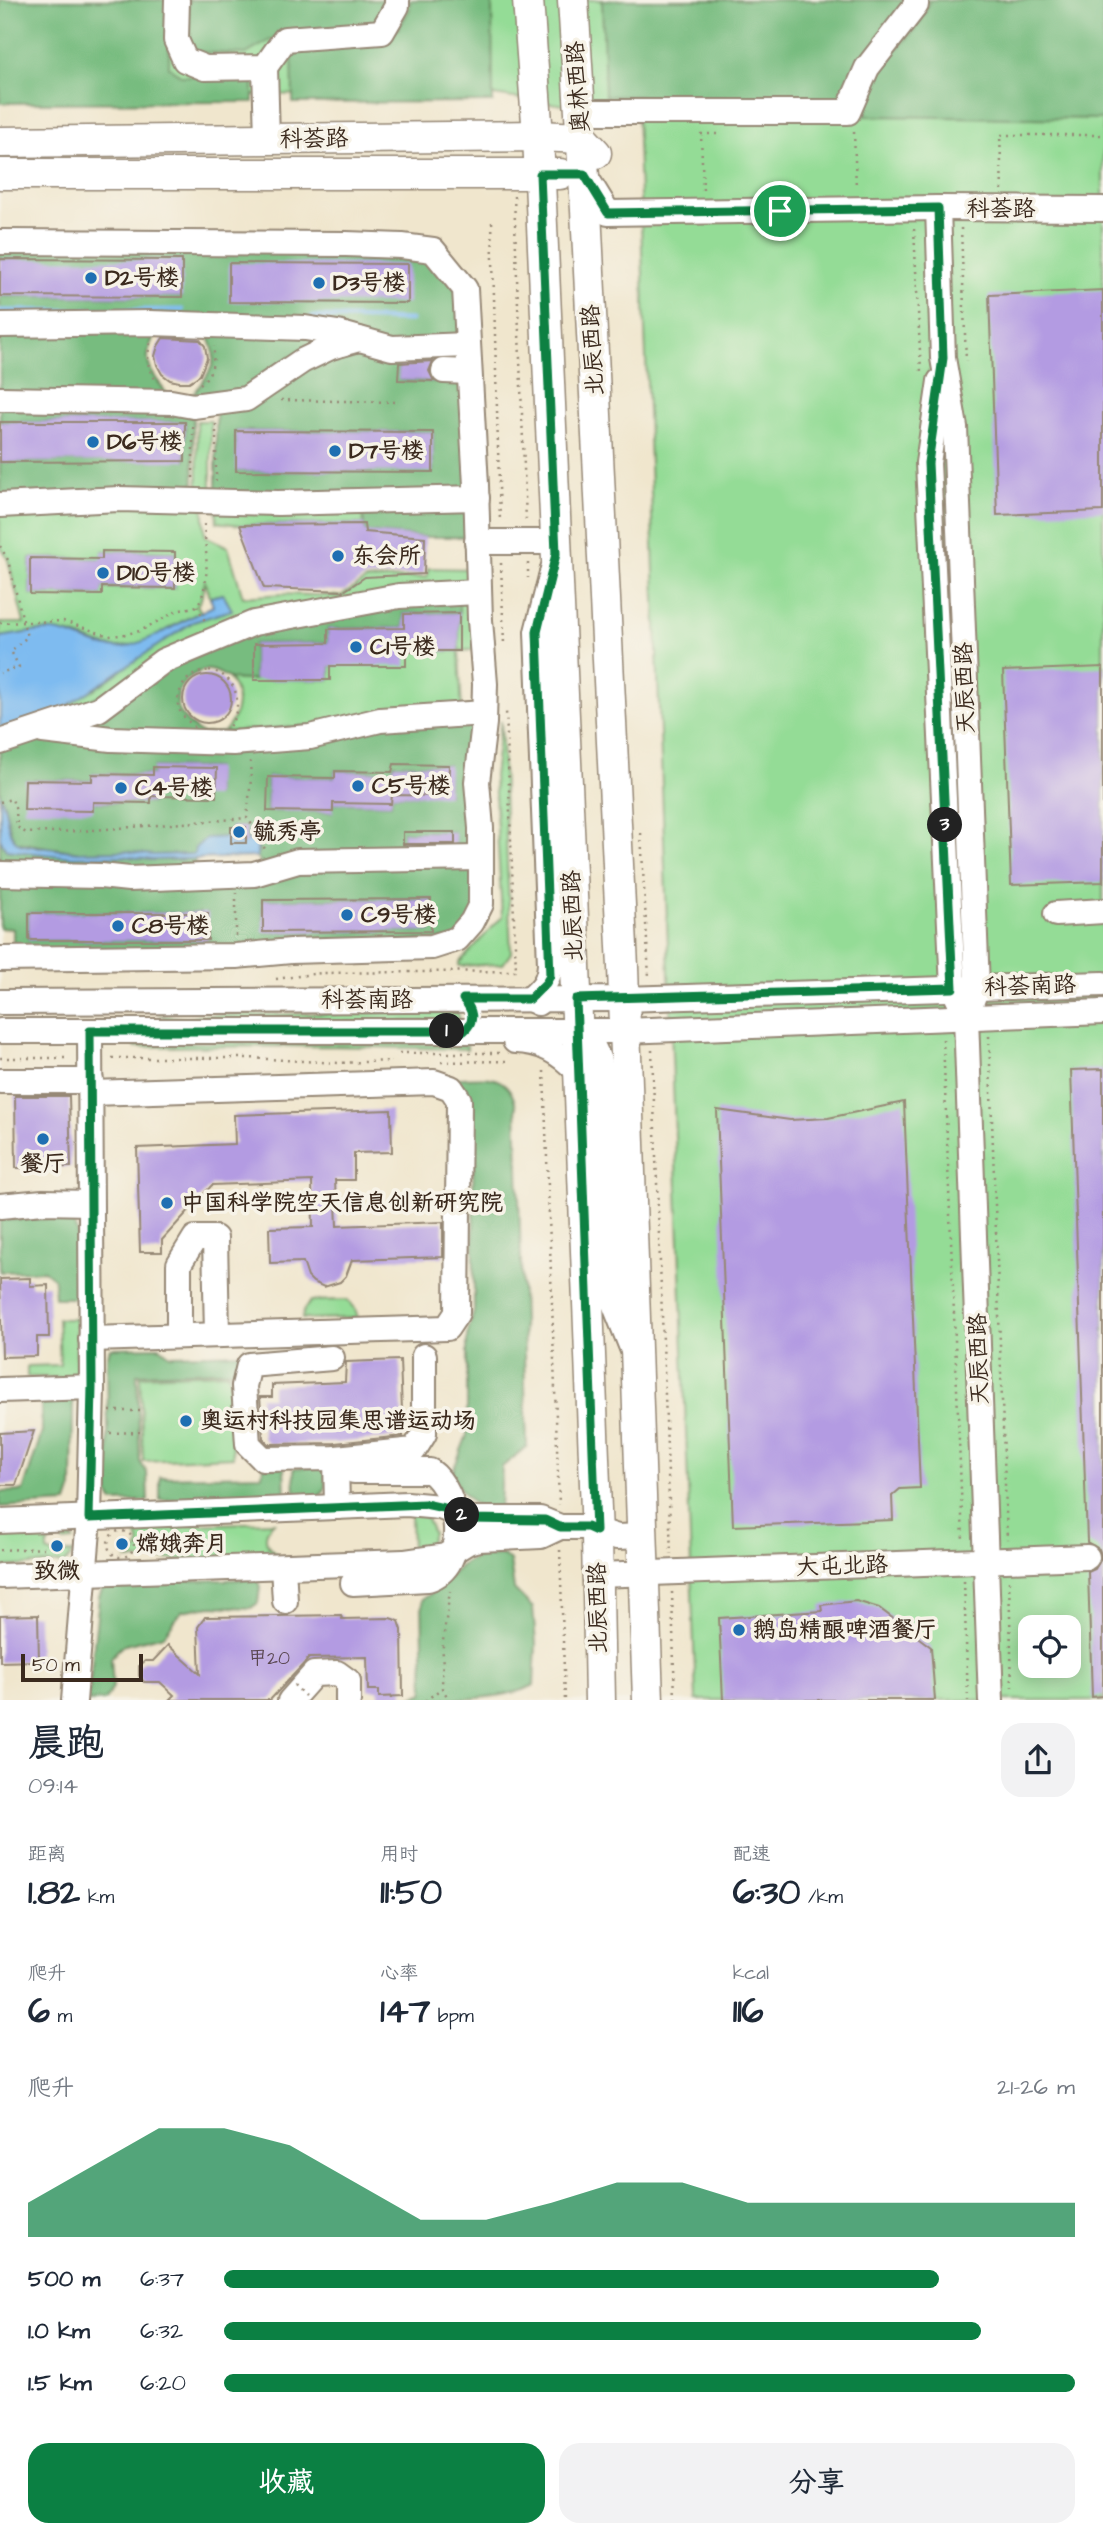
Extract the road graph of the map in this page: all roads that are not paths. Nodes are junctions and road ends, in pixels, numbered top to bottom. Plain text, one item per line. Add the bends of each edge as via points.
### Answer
1 (177, 0) edge
2 (397, 0) edge
3 (528, 0) edge
4 (573, 0) edge
5 (916, 0) edge
6 (265, 67) junction
7 (585, 125) junction
8 (538, 136) junction
9 (267, 139) junction
10 (0, 142) edge
11 (0, 174) edge
12 (540, 174) junction
13 (584, 174) junction
14 (938, 208) junction
15 (1103, 209) edge
16 (0, 242) edge
17 (0, 324) edge
18 (359, 340) junction
19 (467, 345) junction
20 (444, 371) dead end
21 (469, 372) junction
22 (0, 399) edge
23 (477, 498) junction
24 (0, 505) edge
25 (489, 542) junction
26 (556, 548) junction
27 (478, 592) junction
28 (484, 713) junction
29 (35, 730) junction
30 (0, 741) edge
31 (455, 841) dead end
32 (480, 850) junction
33 (0, 874) edge
34 (1103, 911) edge
35 (1056, 914) dead end
36 (574, 940) junction
37 (0, 959) edge
38 (1103, 984) edge
39 (965, 988) junction
40 (463, 999) junction
41 (530, 999) junction
42 (576, 999) junction
43 (624, 999) junction
44 (0, 1002) edge
45 (1103, 1012) edge
46 (966, 1017) junction
47 (0, 1031) edge
48 (90, 1031) junction
49 (309, 1031) junction
50 (464, 1031) junction
51 (577, 1031) junction
52 (640, 1031) junction
53 (578, 1072) junction
54 (91, 1077) junction
55 (0, 1082) edge
56 (90, 1203) junction
57 (0, 1206) edge
58 (217, 1335) junction
59 (179, 1336) junction
60 (91, 1339) junction
61 (424, 1356) dead end
62 (332, 1358) dead end
63 (636, 1360) junction
64 (92, 1387) junction
65 (0, 1390) edge
66 (345, 1464) junction
67 (337, 1507) junction
68 (453, 1510) junction
69 (89, 1518) junction
70 (0, 1521) edge
71 (560, 1527) junction
72 (596, 1531) junction
73 (643, 1536) junction
74 (453, 1551) junction
75 (1087, 1557) dead end
76 (986, 1561) junction
77 (284, 1567) junction
78 (644, 1572) junction
79 (86, 1573) junction
80 (598, 1575) junction
81 (0, 1576) edge
82 (353, 1583) dead end
83 (285, 1601) dead end
84 (295, 1692) edge
85 (74, 1700) edge
86 (348, 1700) edge
87 (600, 1700) edge
88 (648, 1700) edge
89 (991, 1700) edge

1 - 6 street via 176,40 186,60 205,68
2 - 6 street via 382,32 285,39
3 - 8 main road, 奥林西路
4 - 7 main road, 奥林西路
5 - 7 street via 867,68 848,111
6 - 9 street
7 - 8 main road, 科荟路
7 - 13 main road, 奥林西路
8 - 9 main road, 科荟路
8 - 12 main road, 奥林西路
9 - 10 main road, 科荟路
11 - 12 main road, 科荟路
12 - 13 main road, 科荟路
12 - 26 main road, 北辰西路
13 - 14 street, 科荟路 via 608,213
13 - 43 main road, 北辰西路
14 - 15 street, 科荟路
14 - 39 street, 天辰西路 via 943,358 955,427
16 - 19 street via 346,244 433,250 465,289
17 - 18 street via 305,328
18 - 19 street via 392,348
18 - 22 street via 302,361 246,399 191,403
19 - 21 street
20 - 21 street
21 - 23 street
23 - 24 street via 278,503 119,499
23 - 25 street
25 - 26 street
25 - 27 street
26 - 36 main road, 北辰西路
26 - 41 street via 537,632 550,976
27 - 28 street
27 - 29 street via 399,596 254,623 163,661 99,709
28 - 29 street via 380,720 310,737 245,742 111,739
28 - 32 street via 477,782
29 - 30 street
31 - 32 street
32 - 33 street via 298,861 254,874 142,878
32 - 37 street via 481,904 457,939 432,947 236,956
34 - 35 street
36 - 42 main road, 北辰西路
36 - 52 street via 591,1005 603,1017
38 - 39 street, 科荟南路
39 - 43 street, 科荟南路
39 - 46 street, 天辰西路
40 - 41 street, 科荟南路
40 - 44 street, 科荟南路
40 - 50 street via 472,1015
41 - 42 street, 科荟南路
41 - 63 street via 588,1038 597,1051 603,1098 608,1269 614,1303
42 - 43 street, 科荟南路
42 - 51 main road, 北辰西路
43 - 52 main road, 北辰西路
45 - 46 street, 科荟南路
46 - 52 street, 科荟南路
46 - 76 street, 天辰西路
47 - 48 street, 科荟南路
48 - 49 street, 科荟南路
48 - 54 street
49 - 50 street, 科荟南路
49 - 53 street via 352,1039 525,1041 555,1053
50 - 51 street, 科荟南路
51 - 52 street, 科荟南路
51 - 53 main road, 北辰西路
52 - 63 main road, 北辰西路
53 - 72 main road, 北辰西路
54 - 55 street
54 - 56 street
54 - 58 street via 434,1082 451,1088 459,1100 457,1313 447,1328
56 - 57 street
56 - 60 street
58 - 59 street
58 - 59 street via 215,1238 195,1238 179,1264
59 - 60 street
60 - 64 street
61 - 66 street via 424,1434 414,1450
62 - 66 street via 248,1365 244,1386 248,1444 263,1459
63 - 73 main road, 北辰西路
64 - 65 street
64 - 69 street
66 - 67 street
66 - 68 street via 430,1471 448,1494
67 - 68 street via 425,1504
67 - 69 street
68 - 71 street via 471,1519 540,1519
68 - 74 street via 458,1531
69 - 70 street
69 - 79 street
71 - 72 street
71 - 74 street via 541,1536 479,1539
72 - 73 street via 617,1537
72 - 80 main road, 北辰西路
73 - 78 main road, 北辰西路
74 - 77 street via 404,1562
74 - 82 street via 436,1577
75 - 76 street, 大屯北路
76 - 78 street, 大屯北路
76 - 89 street, 天辰西路
77 - 79 street
77 - 83 street
78 - 80 street, 大屯北路
78 - 88 main road, 北辰西路
79 - 81 street
79 - 85 street
80 - 87 main road, 北辰西路
84 - 86 street via 314,1674 337,1673 348,1681

